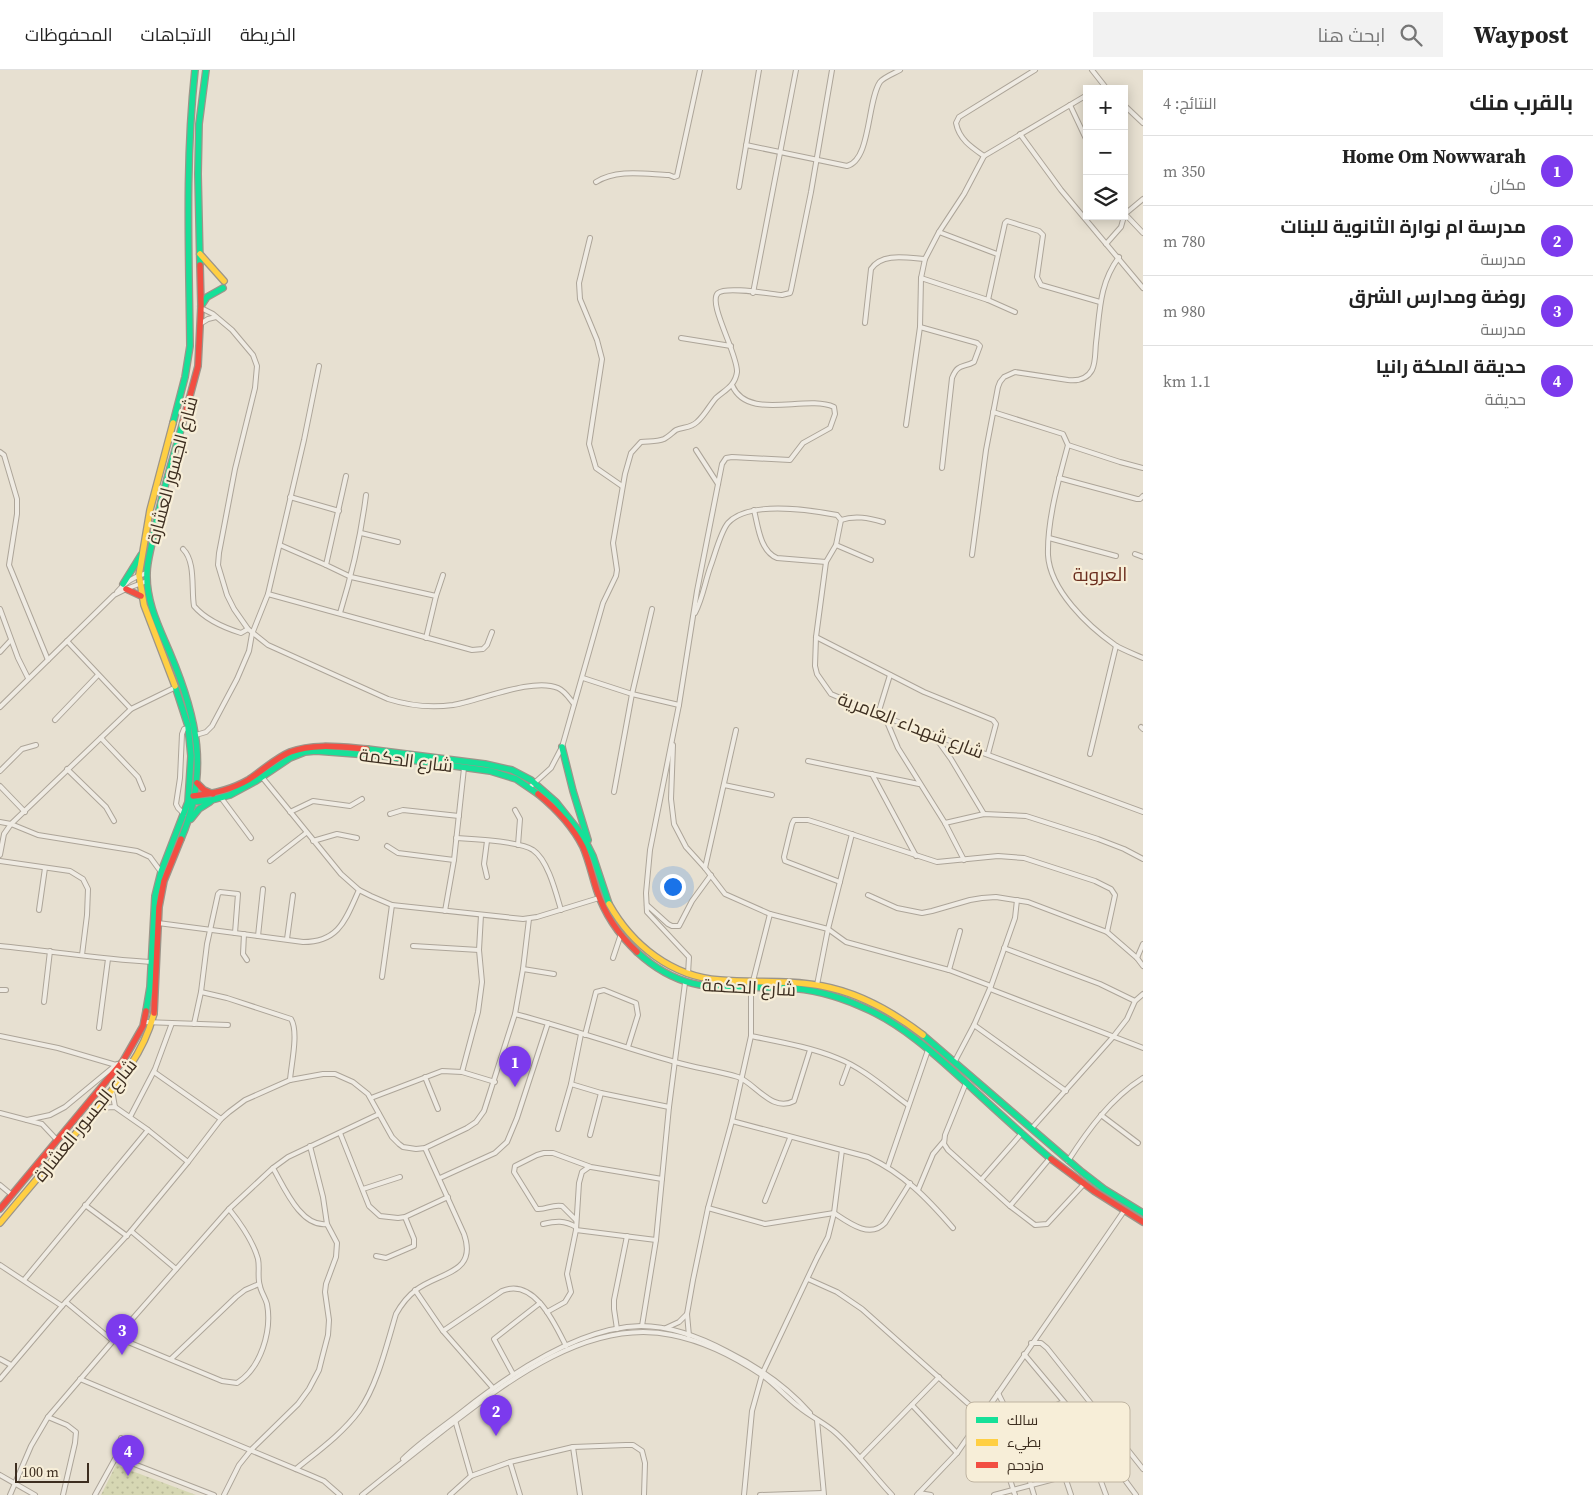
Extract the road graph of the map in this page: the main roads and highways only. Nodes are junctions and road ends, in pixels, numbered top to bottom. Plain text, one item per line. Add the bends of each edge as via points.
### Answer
1 (195, 70) edge
2 (206, 70) edge
3 (200, 254) junction
4 (190, 273) junction
5 (200, 276) junction
6 (224, 281) dead end
7 (189, 283) junction
8 (200, 285) junction
9 (223, 288) dead end
10 (201, 307) junction
11 (141, 555) junction
12 (141, 596) junction
13 (562, 748) road end
14 (197, 783) junction
15 (533, 785) junction
16 (215, 797) junction
17 (192, 799) junction
18 (189, 823) junction
19 (589, 845) junction
20 (0, 1209) edge
21 (1143, 1213) edge
22 (1143, 1222) edge
23 (0, 1223) edge

1 - 4 main road, شارع الجسور العشارة via 188,155
2 - 3 main road, شارع الجسور العشارة via 199,124
3 - 5 main road, شارع الجسور العشارة
3 - 6 main road
4 - 5 main road
4 - 7 main road, شارع الجسور العشارة
5 - 8 main road, شارع الجسور العشارة
7 - 8 main road
7 - 11 main road, شارع الجسور العشارة via 191,328 188,361
8 - 10 main road, شارع الجسور العشارة
9 - 10 main road via 207,297
10 - 14 main road, شارع الجسور العشارة via 196,378 161,498 147,573 152,610 194,721
11 - 12 main road, شارع الجسور العشارة
11 - 12 main road via 124,586
12 - 17 main road, شارع الجسور العشارة via 188,728
13 - 19 main road
14 - 16 main road
14 - 17 main road, شارع الجسور العشارة
15 - 16 main road, شارع الحكمة via 508,775 464,768 317,751 288,758 246,788 222,799
15 - 16 main road, شارع الحكمة via 523,775 488,765 321,747 286,753
15 - 19 main road, شارع الحكمة via 577,827
15 - 22 main road, شارع الحكمة via 580,842 599,898 610,918 633,949 656,967 685,983 720,989 815,992 839,998 880,1016 913,1037 1050,1158
16 - 17 main road, شارع الحكمة
16 - 18 main road via 199,809
17 - 18 main road, شارع الجسور العشارة
17 - 20 main road, شارع الجسور العشارة via 161,872 154,906 149,995 144,1022 123,1061
18 - 23 main road, شارع الجسور العشارة via 162,889 153,1022 138,1055
19 - 21 main road, شارع الحكمة via 612,910 626,929 659,960 688,974 729,982 817,985 883,1008 918,1030 1068,1161

